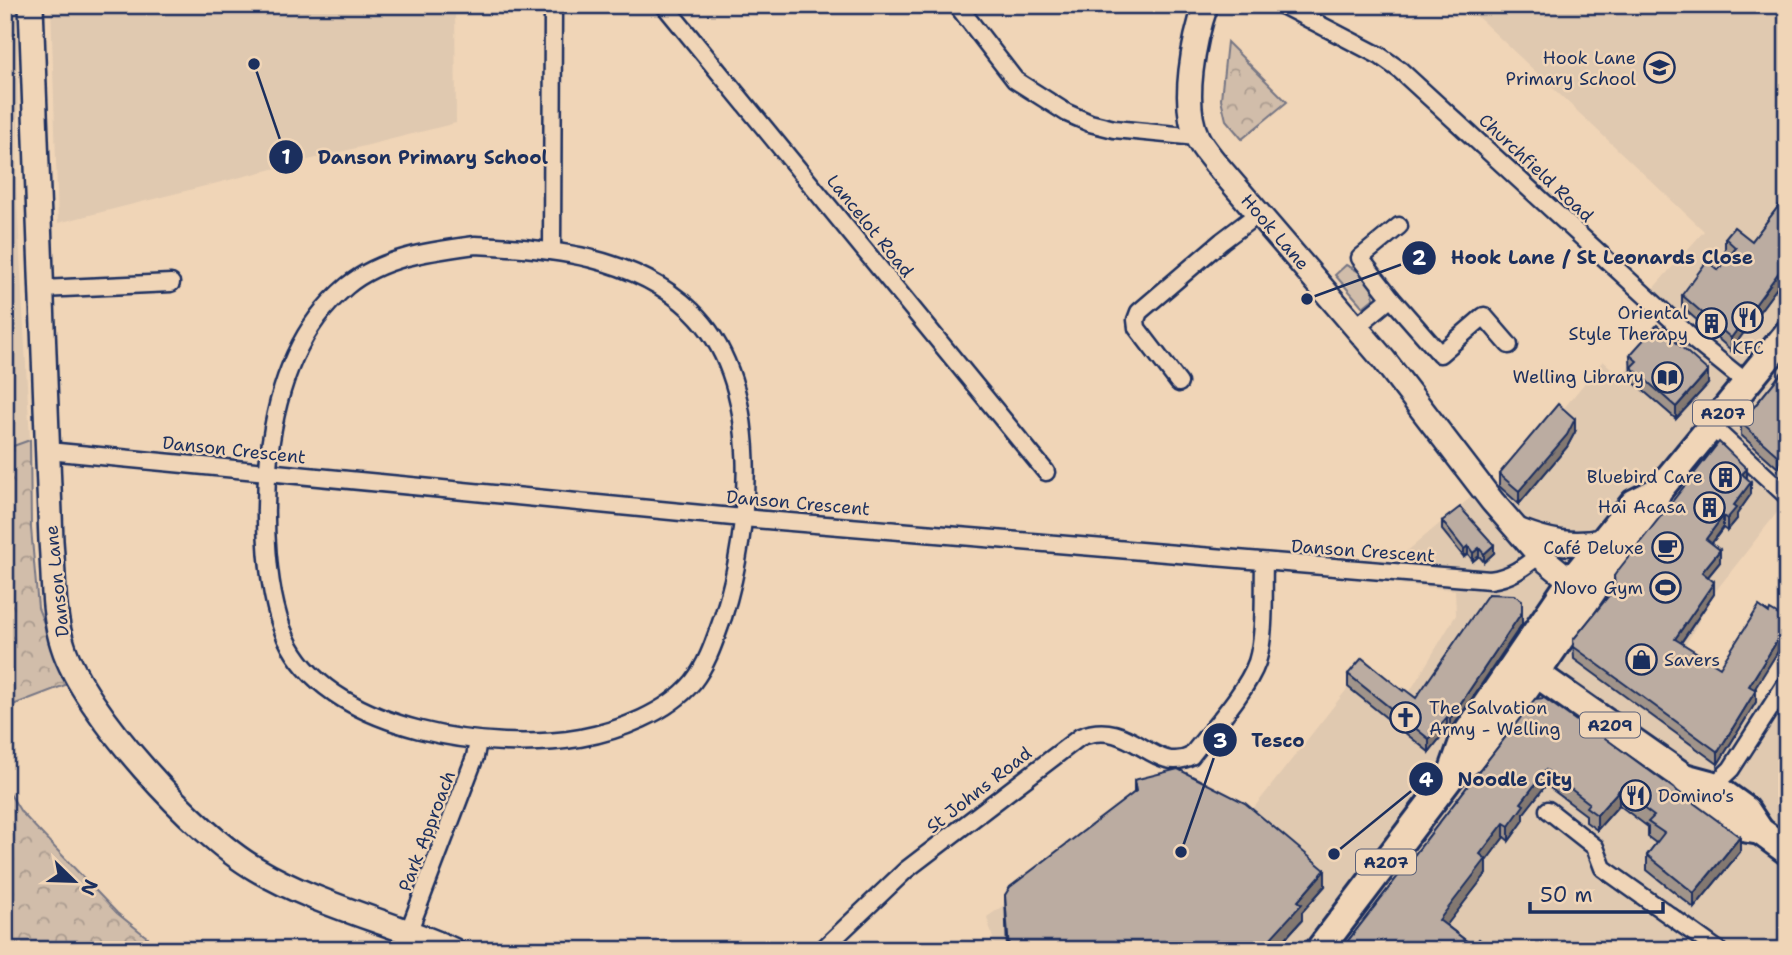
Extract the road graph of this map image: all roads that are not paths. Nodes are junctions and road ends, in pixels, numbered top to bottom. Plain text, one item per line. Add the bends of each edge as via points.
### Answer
1 (31, 5) edge
2 (553, 5) edge
3 (664, 5) edge
4 (957, 5) edge
5 (1206, 5) edge
6 (1282, 5) edge
7 (1197, 137) junction
8 (1259, 214) junction
9 (1399, 226) dead end
10 (552, 251) junction
11 (171, 284) dead end
12 (42, 289) junction
13 (1391, 298) junction
14 (1356, 327) junction
15 (1787, 334) edge
16 (1509, 345) dead end
17 (1179, 383) dead end
18 (1747, 383) junction
19 (1711, 426) junction
20 (48, 451) junction
21 (267, 472) junction
22 (1046, 472) dead end
23 (1787, 496) edge
24 (743, 518) junction
25 (1517, 529) junction
26 (1609, 549) junction
27 (1539, 555) junction
28 (1264, 563) junction
29 (1571, 581) junction
30 (1527, 666) junction
31 (1787, 682) edge
32 (478, 741) junction
33 (1684, 777) junction
34 (1713, 786) junction
35 (1548, 810) dead end
36 (1760, 831) junction
37 (1787, 850) edge
38 (408, 933) junction
39 (453, 950) edge
40 (822, 950) edge
41 (1319, 950) edge
42 (1718, 950) edge

1 - 12 street, Danson Lane
2 - 10 street
3 - 22 street, Lancelot Road
4 - 7 street via 1015,80 1067,113 1114,129
5 - 7 street, Hook Lane via 1191,75 1191,114
6 - 18 street, Churchfield Road via 1400,70
7 - 8 street, Hook Lane
8 - 14 street, Hook Lane
8 - 17 street via 1139,312 1137,328
9 - 13 street via 1360,258
10 - 21 street via 475,245 442,249 373,269 349,285 322,311 297,350 281,389
10 - 24 street via 623,268 675,296 696,315 727,365 738,398 744,433
11 - 12 street
12 - 20 street, Danson Lane
13 - 14 street
13 - 16 street via 1440,354 1484,316
14 - 25 street, Hook Lane
15 - 18 main road, A207
18 - 19 main road, A207
19 - 23 street
19 - 26 main road, A207 via 1658,491 1649,514
20 - 21 street, Danson Crescent
20 - 38 street, Danson Lane via 56,615 63,647 96,708 174,801 245,862 289,886
21 - 24 street, Danson Crescent
21 - 32 street via 271,585 290,647 327,687 372,713 429,733
24 - 28 street, Danson Crescent
24 - 32 street via 739,554 716,638 703,666 679,697 647,716 586,737 518,744
25 - 26 street, Hook Lane via 1560,544
25 - 27 street, Hook Lane
26 - 29 main road, A207
26 - 30 main road, A207
27 - 28 street, Danson Crescent via 1507,578 1490,580
27 - 29 street, Hook Lane
28 - 40 street, St Johns Road via 1257,662 1249,680 1191,756 1168,761 1118,734 1092,732 1080,737 906,870
29 - 30 main road, A207
30 - 33 main road, A209
30 - 41 main road, A207 via 1486,747 1452,775
31 - 34 street via 1731,769
32 - 38 street, Park Approach
33 - 34 main road, A209
33 - 36 main road, A209 via 1701,800 1737,827
34 - 36 main road, A209 via 1746,810
35 - 42 street via 1595,847 1603,868
36 - 37 main road, A209
38 - 39 street, Danson Lane

